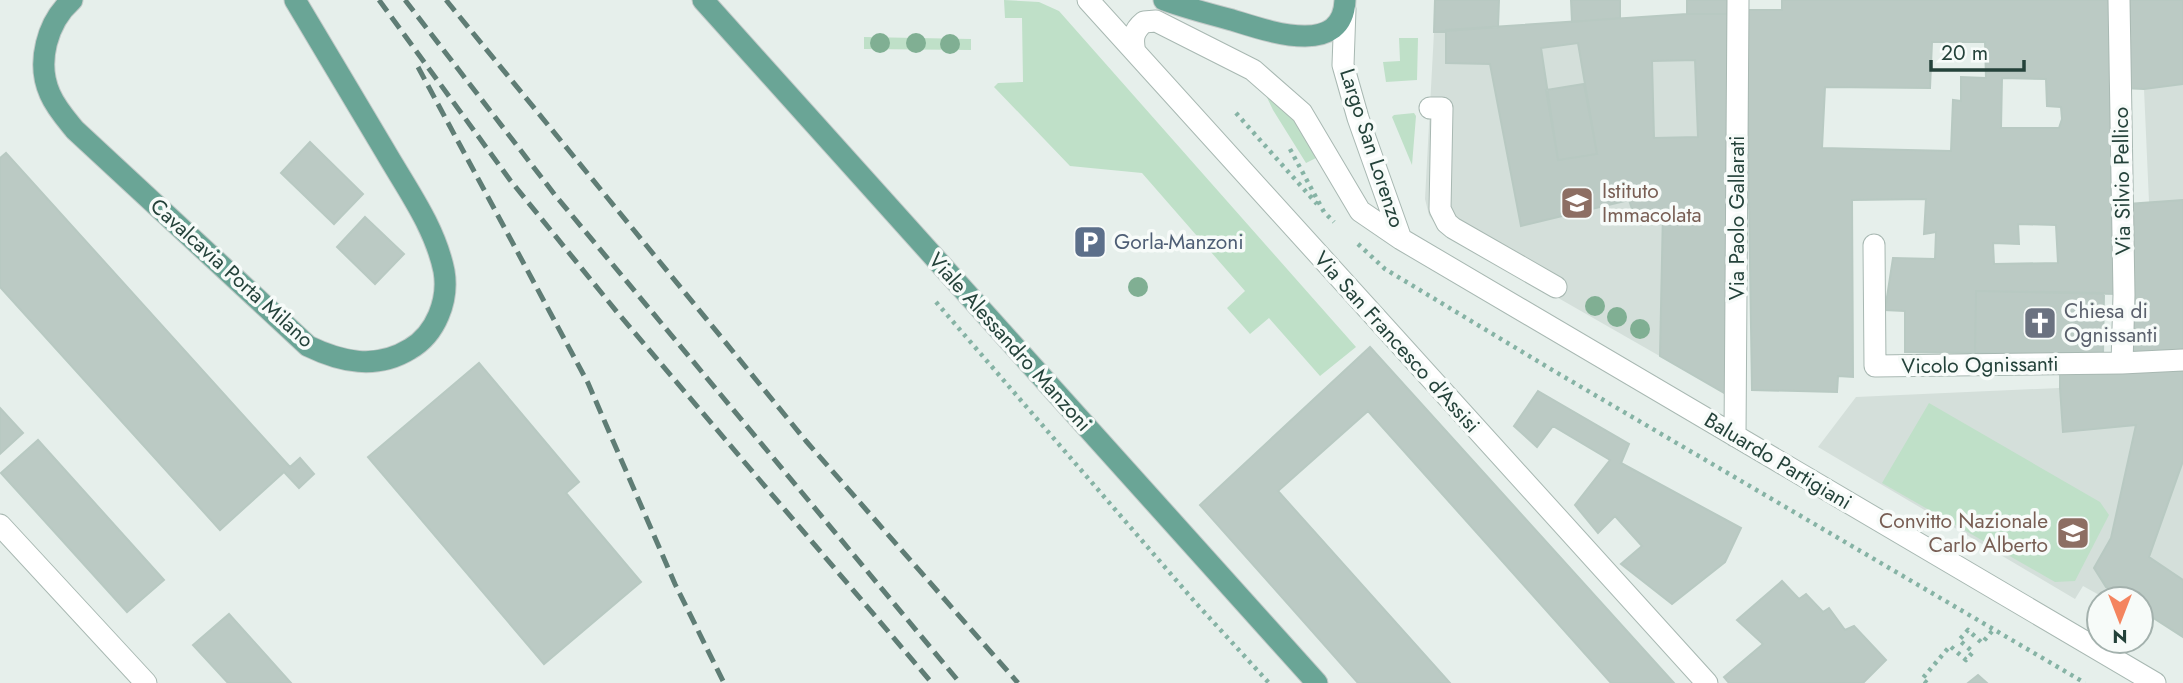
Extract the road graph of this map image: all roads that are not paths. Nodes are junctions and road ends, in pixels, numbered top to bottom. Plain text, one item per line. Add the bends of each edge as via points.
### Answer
1 (72, 0) edge
2 (295, 0) edge
3 (704, 0) edge
4 (1088, 0) edge
5 (1164, 0) edge
6 (1738, 0) edge
7 (2119, 0) edge
8 (1345, 4) edge
9 (1135, 52) junction
10 (1430, 108) dead end
11 (1401, 239) junction
12 (1874, 245) dead end
13 (1556, 288) dead end
14 (2183, 360) edge
15 (2122, 363) junction
16 (1735, 436) junction
17 (0, 525) edge
18 (146, 683) edge
19 (1317, 683) edge
20 (1707, 683) edge
21 (2155, 683) edge

1 - 2 main road, Cavalcavia Porta Milano via 52,25 44,64 48,92 75,130 308,346 342,360 380,360 411,349 437,320 444,270 425,219
3 - 19 main road, Viale Alessandro Manzoni
4 - 9 street, Via San Francesco d'Assisi
5 - 8 main road, Largo San Lorenzo via 1293,36 1329,30 1340,22
6 - 16 street, Via Paolo Gallarati
7 - 15 street, Via Silvio Pellico
8 - 11 street, Largo San Lorenzo via 1343,65
9 - 11 street, Largo San Lorenzo via 1135,32 1144,22 1156,21 1253,70 1302,113 1360,211
9 - 20 street, Via San Francesco d'Assisi
10 - 13 street via 1442,108 1440,209 1447,223
11 - 16 street, Baluardo Partigiani
12 - 15 street, Vicolo Ognissanti via 1875,366
14 - 15 street
16 - 21 street, Baluardo Partigiani
17 - 18 street

